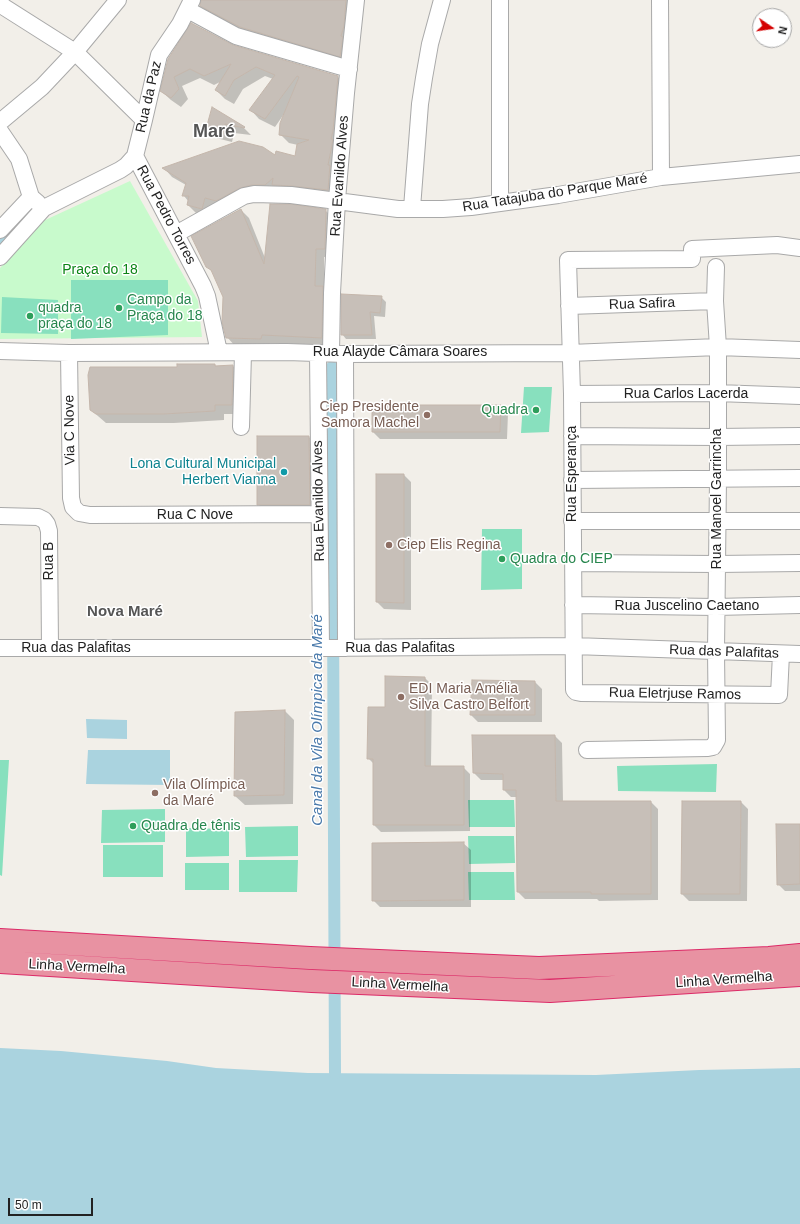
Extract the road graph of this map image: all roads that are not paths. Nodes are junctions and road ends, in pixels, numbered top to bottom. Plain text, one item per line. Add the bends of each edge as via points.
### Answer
1 (118, 0) edge
2 (356, 0) edge
3 (442, 0) edge
4 (500, 0) edge
5 (660, 0) edge
6 (0, 3) edge
7 (190, 5) edge
8 (75, 52) junction
9 (349, 69) junction
10 (144, 120) junction
11 (0, 122) edge
12 (0, 131) edge
13 (135, 156) junction
14 (800, 164) edge
15 (661, 177) junction
16 (31, 197) junction
17 (337, 200) junction
18 (500, 203) junction
19 (44, 208) junction
20 (412, 208) junction
21 (0, 230) edge
22 (176, 234) junction
23 (800, 248) edge
24 (0, 257) edge
25 (716, 267) dead end
26 (715, 301) junction
27 (569, 306) junction
28 (718, 347) junction
29 (800, 350) edge
30 (0, 351) edge
31 (219, 352) junction
32 (243, 352) junction
33 (69, 353) junction
34 (331, 353) junction
35 (570, 353) junction
36 (717, 393) junction
37 (572, 394) junction
38 (800, 396) edge
39 (241, 427) dead end
40 (572, 436) junction
41 (800, 436) edge
42 (717, 437) junction
43 (800, 478) edge
44 (718, 479) junction
45 (572, 480) junction
46 (74, 507) joint
47 (319, 514) junction
48 (0, 516) edge
49 (572, 521) junction
50 (717, 521) junction
51 (800, 521) edge
52 (573, 563) junction
53 (800, 563) edge
54 (716, 564) junction
55 (573, 605) junction
56 (800, 606) edge
57 (716, 607) junction
58 (574, 646) junction
59 (0, 648) edge
60 (50, 648) junction
61 (335, 648) junction
62 (716, 652) junction
63 (781, 654) junction
64 (800, 654) edge
65 (573, 687) joint
66 (716, 694) junction
67 (587, 750) dead end
68 (0, 940) edge
69 (800, 955) edge
70 (0, 962) edge
71 (800, 975) edge

1 - 8 street
2 - 9 street, Rua Evanildo Alves
3 - 20 street via 430,44 420,104
4 - 18 street
5 - 15 street
6 - 8 street
7 - 9 street via 236,36
7 - 10 street, Rua da Paz via 159,55
8 - 10 street
8 - 11 street via 42,87
9 - 17 street, Rua Evanildo Alves
10 - 13 street, Rua da Paz
12 - 16 street via 19,159
13 - 19 street, Rua Pedro Torres via 120,170
13 - 22 street, Rua Pedro Torres
14 - 15 street, Rua Tatajuba do Parque Maré
15 - 18 street, Rua Tatajuba do Parque Maré via 558,196
16 - 19 street
16 - 21 street
17 - 20 street, Rua Tatajuba do Parque Maré via 398,209
17 - 22 street, Rua Tatajuba do Parque Maré via 254,194 244,196
17 - 34 street, Rua Evanildo Alves
18 - 20 street, Rua Tatajuba do Parque Maré via 443,209
19 - 24 street
22 - 31 street, Rua Pedro Torres via 205,291
23 - 27 street, Rua Esperança via 777,244 692,248 692,259 568,260
25 - 26 street, Rua Manoel Garrincha
26 - 27 street, Rua Safira
26 - 28 street, Rua Manoel Garrincha
27 - 35 street, Rua Esperança
28 - 29 street, Rua Alayde Câmara Soares
28 - 35 street, Rua Alayde Câmara Soares
28 - 36 street, Rua Manoel Garrincha
30 - 33 street, Rua Alayde Câmara Soares
31 - 32 street, Rua Alayde Câmara Soares
31 - 33 street, Rua Alayde Câmara Soares
32 - 34 street, Rua Alayde Câmara Soares
32 - 39 street
33 - 46 street, Via C Nove via 71,498
34 - 35 street, Rua Alayde Câmara Soares
34 - 47 street, Rua Evanildo Alves
34 - 61 street, Rua Evanildo Alves
35 - 37 street, Rua Esperança
36 - 37 street, Rua Carlos Lacerda
36 - 38 street, Rua Carlos Lacerda
36 - 42 street, Rua Manoel Garrincha
37 - 40 street, Rua Esperança
40 - 42 street
40 - 45 street, Rua Esperança
41 - 42 street
42 - 44 street, Rua Manoel Garrincha
43 - 44 street
44 - 45 street
44 - 50 street, Rua Manoel Garrincha
45 - 49 street, Rua Esperança
46 - 47 street, Rua C Nove via 80,513 90,515
47 - 61 street, Rua Evanildo Alves
48 - 60 street, Rua B via 38,517 47,524
49 - 50 street
49 - 52 street, Rua Esperança
50 - 51 street
50 - 54 street, Rua Manoel Garrincha
52 - 54 street
52 - 55 street, Rua Esperança
53 - 54 street
54 - 57 street, Rua Manoel Garrincha
55 - 57 street, Rua Juscelino Caetano
55 - 58 street, Rua Esperança
56 - 57 street, Rua Juscelino Caetano
57 - 62 street, Rua Manoel Garrincha
58 - 61 street, Rua das Palafitas
58 - 62 street, Rua das Palafitas
58 - 65 street, Rua Esperança
59 - 60 street, Rua das Palafitas
60 - 61 street, Rua das Palafitas
62 - 63 street, Rua das Palafitas
62 - 66 street, Rua Manoel Garrincha
63 - 64 street, Rua das Palafitas
63 - 66 street, Rua Eletrjuse Ramos via 779,695
65 - 66 street, Rua Eletrjuse Ramos via 576,692 582,693
66 - 67 street, Rua Manoel Garrincha via 717,740 708,748
68 - 69 highway, Linha Vermelha via 539,968
70 - 71 highway, Linha Vermelha via 312,981 550,991

